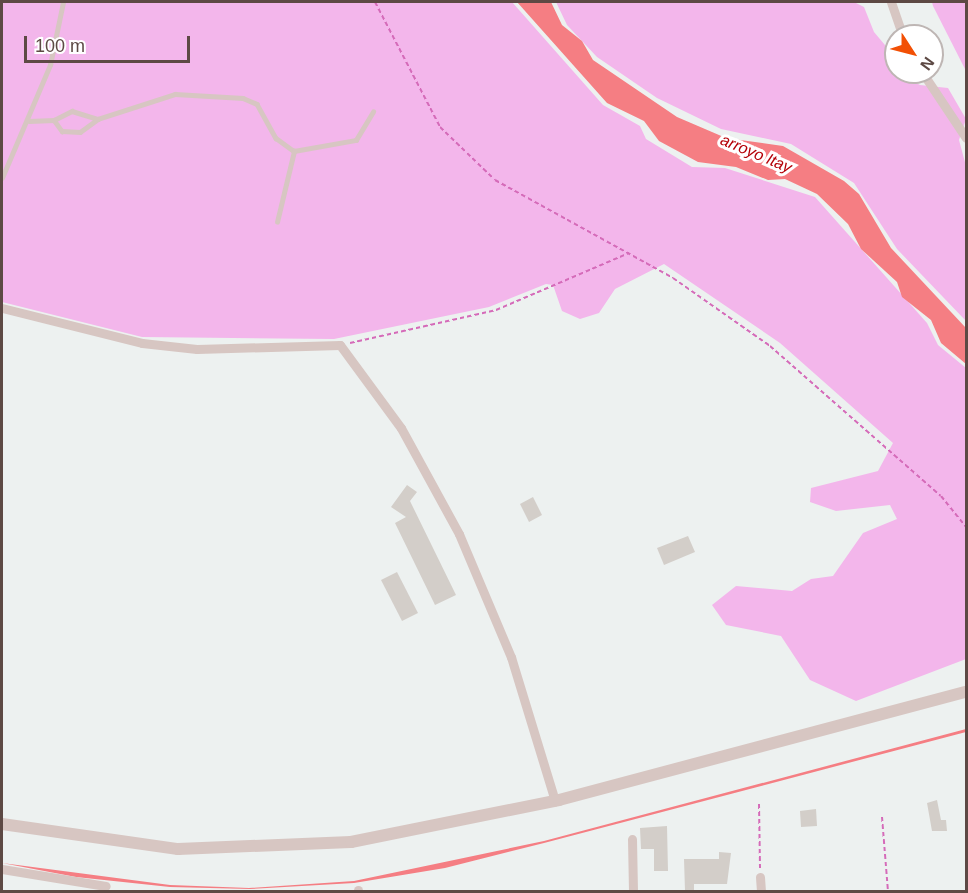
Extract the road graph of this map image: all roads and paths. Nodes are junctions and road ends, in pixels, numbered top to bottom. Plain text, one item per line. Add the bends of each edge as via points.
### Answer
1 (63, 2) edge
2 (375, 2) edge
3 (891, 2) edge
4 (899, 24) edge
5 (930, 84) edge
6 (373, 111) dead end
7 (98, 119) junction
8 (54, 120) junction
9 (29, 121) junction
10 (966, 138) edge
11 (294, 151) junction
12 (2, 178) edge
13 (277, 222) dead end
14 (629, 253) junction
15 (2, 308) edge
16 (340, 345) junction
17 (966, 527) edge
18 (966, 692) edge
19 (555, 801) junction
20 (759, 804) dead end
21 (882, 818) dead end
22 (2, 824) edge
23 (632, 839) dead end
24 (2, 869) edge
25 (760, 877) joint
26 (106, 885) dead end
27 (80, 888) edge
28 (633, 891) edge
29 (761, 891) edge
30 (888, 891) edge

1 - 9 lane via 50,65
2 - 14 path via 418,93 465,152 495,180
3 - 4 street
5 - 10 street
6 - 11 lane via 356,140
7 - 8 lane via 72,111
7 - 8 lane via 86,130 69,133
7 - 11 lane via 175,94 243,98 257,104 276,138
8 - 9 lane
9 - 12 lane
11 - 13 lane
14 - 16 path via 496,310
14 - 17 path via 770,346 933,489
15 - 16 street via 142,343 197,349
16 - 19 street via 401,428 459,534 511,657
18 - 19 street
19 - 22 street via 436,829 267,849 156,847
20 - 25 path
21 - 30 path
23 - 28 street
24 - 27 street
25 - 29 street
26 - 27 street

